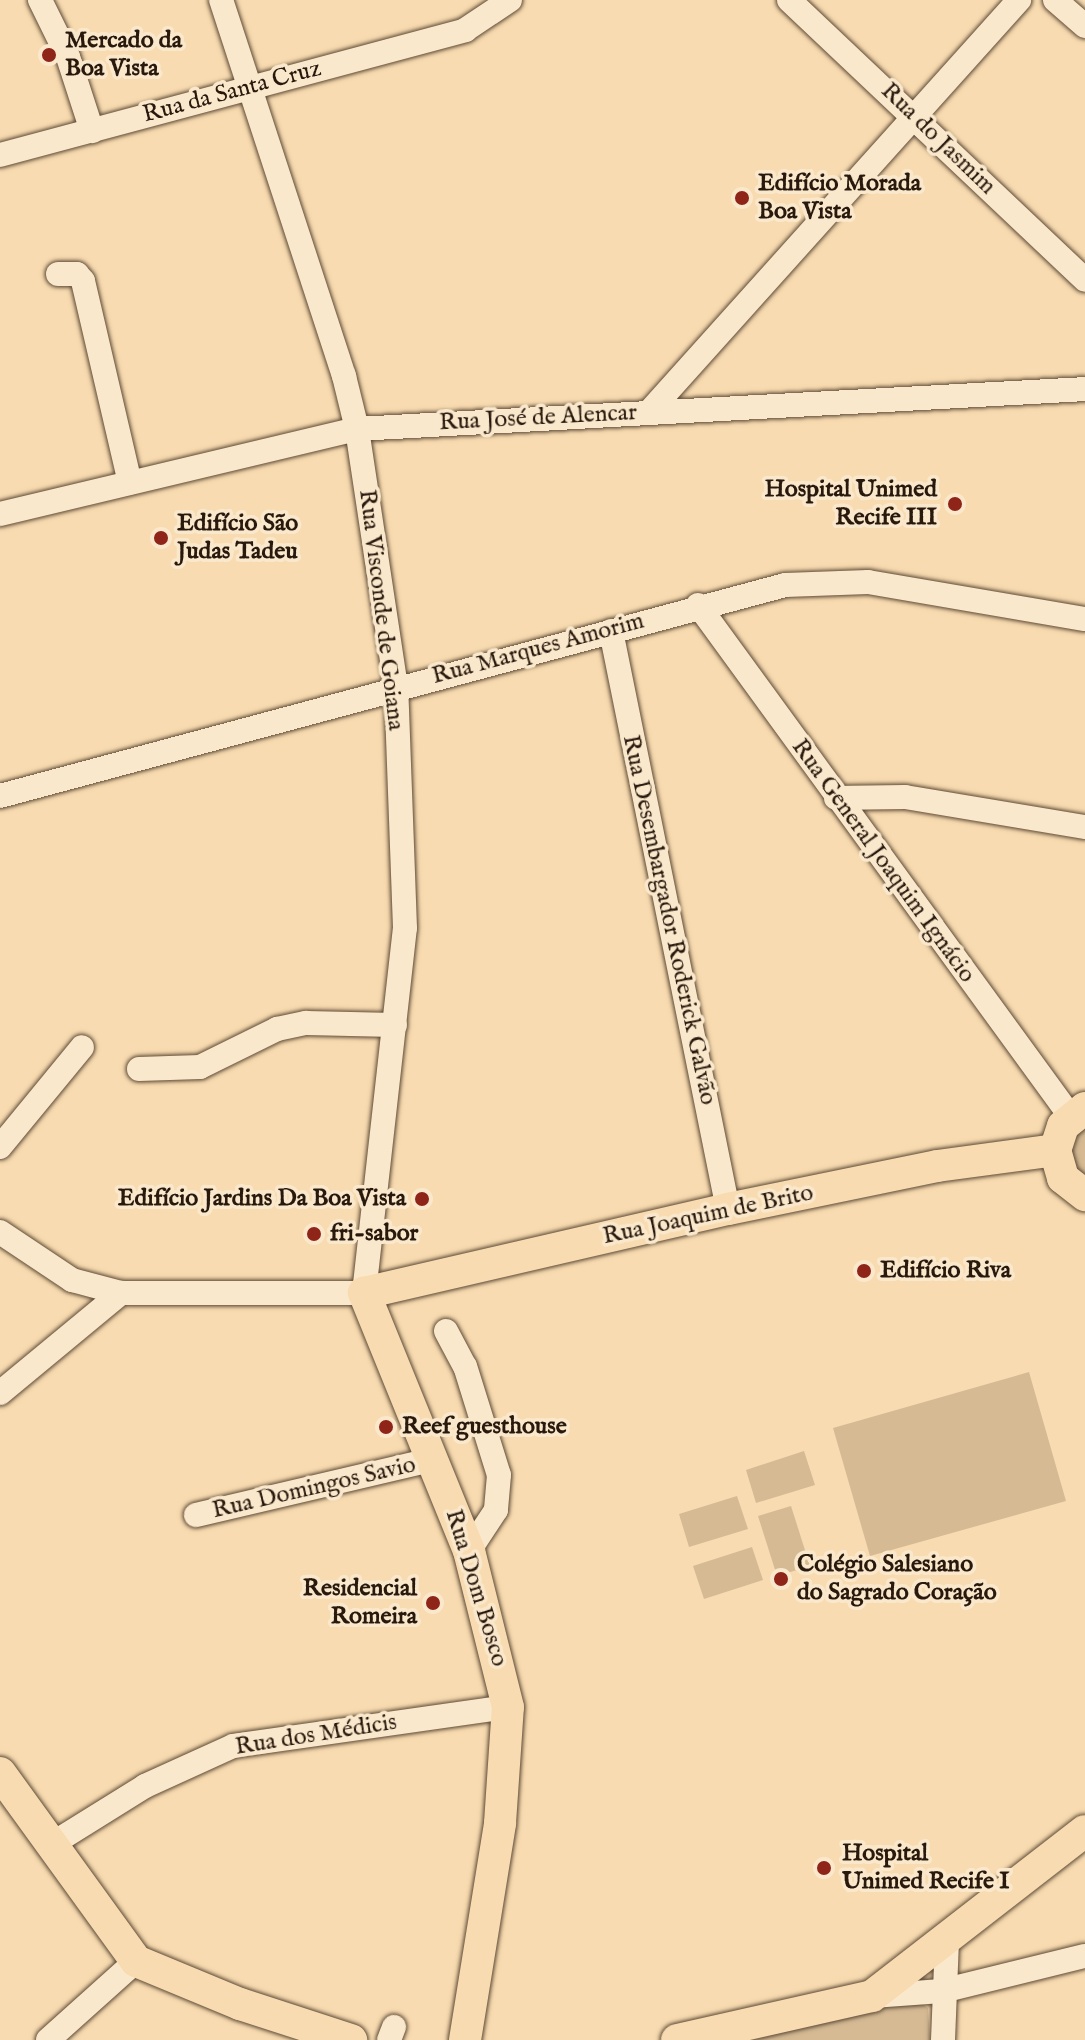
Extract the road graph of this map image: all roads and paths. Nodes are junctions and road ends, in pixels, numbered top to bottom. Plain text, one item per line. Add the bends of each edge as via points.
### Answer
1 (40, 0) edge
2 (221, 0) edge
3 (510, 0) edge
4 (789, 0) edge
5 (1019, 0) edge
6 (1055, 0) edge
7 (1085, 26) edge
8 (251, 86) junction
9 (913, 113) junction
10 (92, 131) junction
11 (0, 155) edge
12 (58, 274) dead end
13 (1085, 280) edge
14 (1085, 389) edge
15 (649, 412) junction
16 (357, 429) junction
17 (130, 483) junction
18 (0, 514) edge
19 (698, 605) junction
20 (1085, 619) edge
21 (611, 631) junction
22 (396, 687) junction
23 (0, 796) edge
24 (836, 798) junction
25 (1085, 827) edge
26 (395, 1025) junction
27 (82, 1047) dead end
28 (139, 1069) dead end
29 (1078, 1112) edge
30 (0, 1147) edge
31 (1055, 1150) junction
32 (1085, 1195) edge
33 (728, 1209) junction
34 (0, 1232) edge
35 (121, 1293) junction
36 (364, 1293) junction
37 (446, 1331) dead end
38 (0, 1393) edge
39 (431, 1460) junction
40 (196, 1515) dead end
41 (469, 1551) junction
42 (508, 1707) junction
43 (0, 1773) edge
44 (1085, 1831) edge
45 (52, 1844) junction
46 (947, 1939) junction
47 (1085, 1956) edge
48 (136, 1961) junction
49 (942, 1991) junction
50 (872, 1996) junction
51 (48, 2040) edge
52 (351, 2040) edge
53 (465, 2040) edge
54 (677, 2040) edge
55 (943, 2040) edge

1 - 10 street via 68,57
2 - 8 street, Rua Visconde de Goiana
3 - 8 street, Rua da Santa Cruz via 465,30
4 - 9 street, Rua do Jasmim
5 - 9 street
6 - 7 street
8 - 10 street, Rua da Santa Cruz
8 - 16 street, Rua Visconde de Goiana
9 - 13 street, Rua do Jasmim
9 - 15 street
10 - 11 street, Rua da Santa Cruz
12 - 17 street via 77,274 83,281
14 - 15 street, Rua José de Alencar
15 - 16 street, Rua José de Alencar
16 - 17 street, Rua José de Alencar
16 - 22 street, Rua Visconde de Goiana
17 - 18 street, Rua José de Alencar
19 - 20 street, Rua Marques Amorim via 785,585 854,581
19 - 21 street, Rua Marques Amorim
19 - 24 street, Rua General Joaquim Ignácio
21 - 22 street, Rua Marques Amorim
21 - 33 street, Rua Desembargador Roderick Galvão
22 - 23 street, Rua Marques Amorim
22 - 26 street, Rua Visconde de Goiana via 405,928
24 - 25 street via 905,797
24 - 29 street, Rua General Joaquim Ignácio
26 - 28 street via 306,1023 277,1029 200,1067
26 - 36 street, Rua Visconde de Goiana
27 - 30 street
29 - 31 main road
31 - 32 main road via 1063,1178
31 - 33 main road, Rua Joaquim de Brito via 937,1166
33 - 36 main road, Rua Joaquim de Brito
34 - 35 street via 72,1280
35 - 36 street
35 - 38 street
36 - 39 main road, Rua Dom Bosco
37 - 41 street via 465,1366 499,1475 496,1510
39 - 40 street, Rua Domingos Savio
39 - 41 main road, Rua Dom Bosco
41 - 42 main road, Rua Dom Bosco
42 - 45 street, Rua dos Médicis via 233,1746 156,1780
42 - 53 main road, Rua Dom Bosco via 500,1823
43 - 45 main road
44 - 46 main road
45 - 48 main road
46 - 49 street
46 - 50 main road
47 - 49 street
48 - 51 street
48 - 52 main road via 240,2004
49 - 50 street
49 - 55 street
50 - 54 main road

